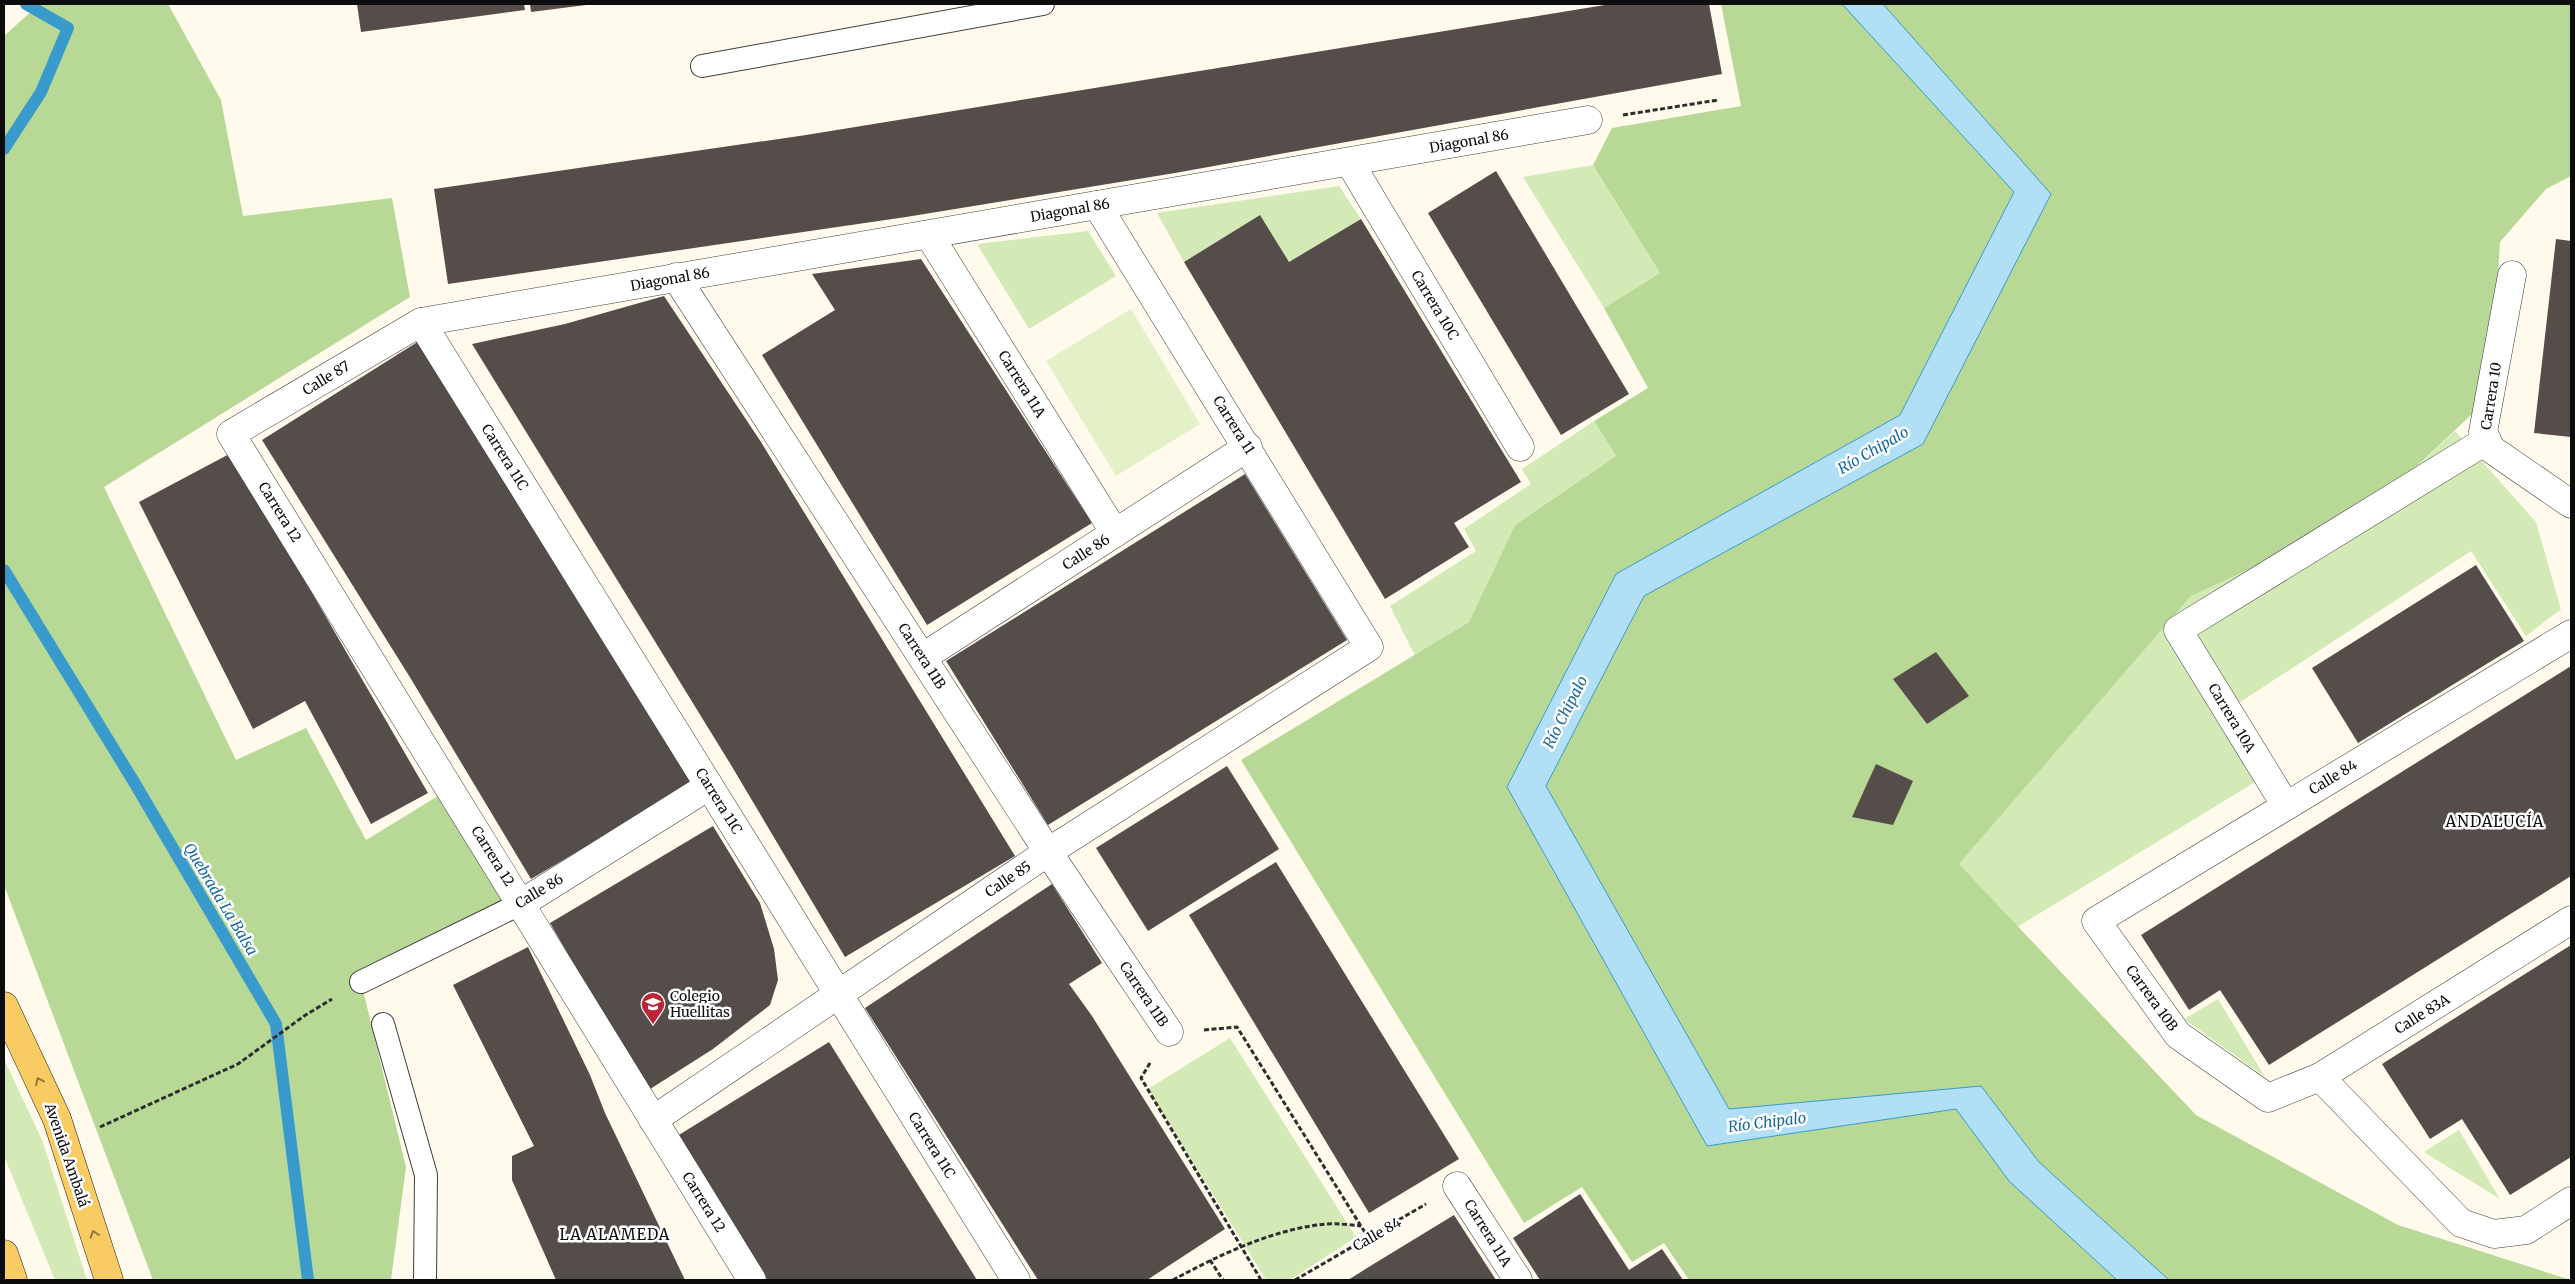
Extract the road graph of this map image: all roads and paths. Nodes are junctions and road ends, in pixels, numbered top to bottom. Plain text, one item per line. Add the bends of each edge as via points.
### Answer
1 (1043, 4) edge
2 (702, 66) dead end
3 (1718, 100) dead end
4 (1588, 120) joint
5 (1350, 163) junction
6 (1098, 205) junction
7 (929, 235) junction
8 (2512, 276) dead end
9 (676, 278) junction
10 (421, 322) junction
11 (231, 434) joint
12 (2487, 440) junction
13 (1520, 447) dead end
14 (1248, 448) junction
15 (2571, 504) edge
16 (1116, 533) junction
17 (2571, 634) edge
18 (1369, 647) joint
19 (923, 657) junction
20 (709, 786) junction
21 (2286, 806) junction
22 (1048, 852) junction
23 (522, 902) junction
24 (2571, 920) edge
25 (2096, 921) joint
26 (361, 982) dead end
27 (839, 994) junction
28 (4, 1006) edge
29 (304, 1016) dead end
30 (383, 1024) dead end
31 (1169, 1032) junction
32 (2320, 1077) junction
33 (2268, 1098) joint
34 (653, 1120) junction
35 (65, 1143) junction
36 (1457, 1186) joint
37 (2571, 1201) edge
38 (1361, 1226) junction
39 (1369, 1239) junction
40 (1242, 1248) junction
41 (4, 1254) edge
42 (1210, 1260) junction
43 (13, 1280) edge
44 (109, 1280) edge
45 (425, 1280) edge
46 (752, 1280) edge
47 (1016, 1280) edge
48 (1173, 1280) edge
49 (1224, 1280) edge
50 (1260, 1280) edge
51 (1295, 1280) edge
52 (1518, 1280) edge

1 - 2 lane
3 - 4 path
4 - 5 street, Diagonal 86
5 - 6 street, Diagonal 86
5 - 13 street, Carrera 10C
6 - 7 street, Diagonal 86
6 - 14 street, Carrera 11
7 - 9 street, Diagonal 86
7 - 16 street, Carrera 11A
8 - 12 street, Carrera 10 via 2483,432
9 - 10 street, Diagonal 86
9 - 19 street, Carrera 11B
10 - 11 street, Calle 87
10 - 20 street, Carrera 11C
11 - 23 street, Carrera 12
12 - 15 street, Carrera 10 via 2491,449
12 - 21 street, Carrera 10A via 2178,630
14 - 16 street, Calle 86
14 - 18 street, Carrera 11
16 - 19 street, Calle 86
17 - 21 street, Calle 84
18 - 22 street, Calle 85
19 - 22 street, Carrera 11B
20 - 23 street, Calle 86
20 - 27 street, Carrera 11C
21 - 25 street, Calle 84
22 - 27 street, Calle 85
22 - 31 street, Carrera 11B
23 - 26 lane, Calle 86
23 - 34 street, Carrera 12
24 - 32 street, Calle 83A
25 - 33 street, Carrera 10B via 2178,1035
27 - 34 street, Calle 85
27 - 47 street, Carrera 11C
35 -> 28 main road, Avenida Ambalá
29 - 35 path via 238,1064
30 - 45 lane via 426,1175
31 - 38 path via 1237,1027
31 - 40 path via 1141,1078
32 - 33 street, Calle 83A
32 - 37 street via 2461,1223 2494,1234 2526,1230
34 - 46 street, Carrera 12
44 -> 35 main road, Avenida Ambalá
36 - 39 path, Calle 84
36 - 52 street, Carrera 11A
38 - 39 path
38 - 40 path via 1327,1224 1278,1234
39 - 51 path, Calle 84
40 - 42 path
40 - 50 path
41 - 43 main road
42 - 48 path
42 - 49 path

